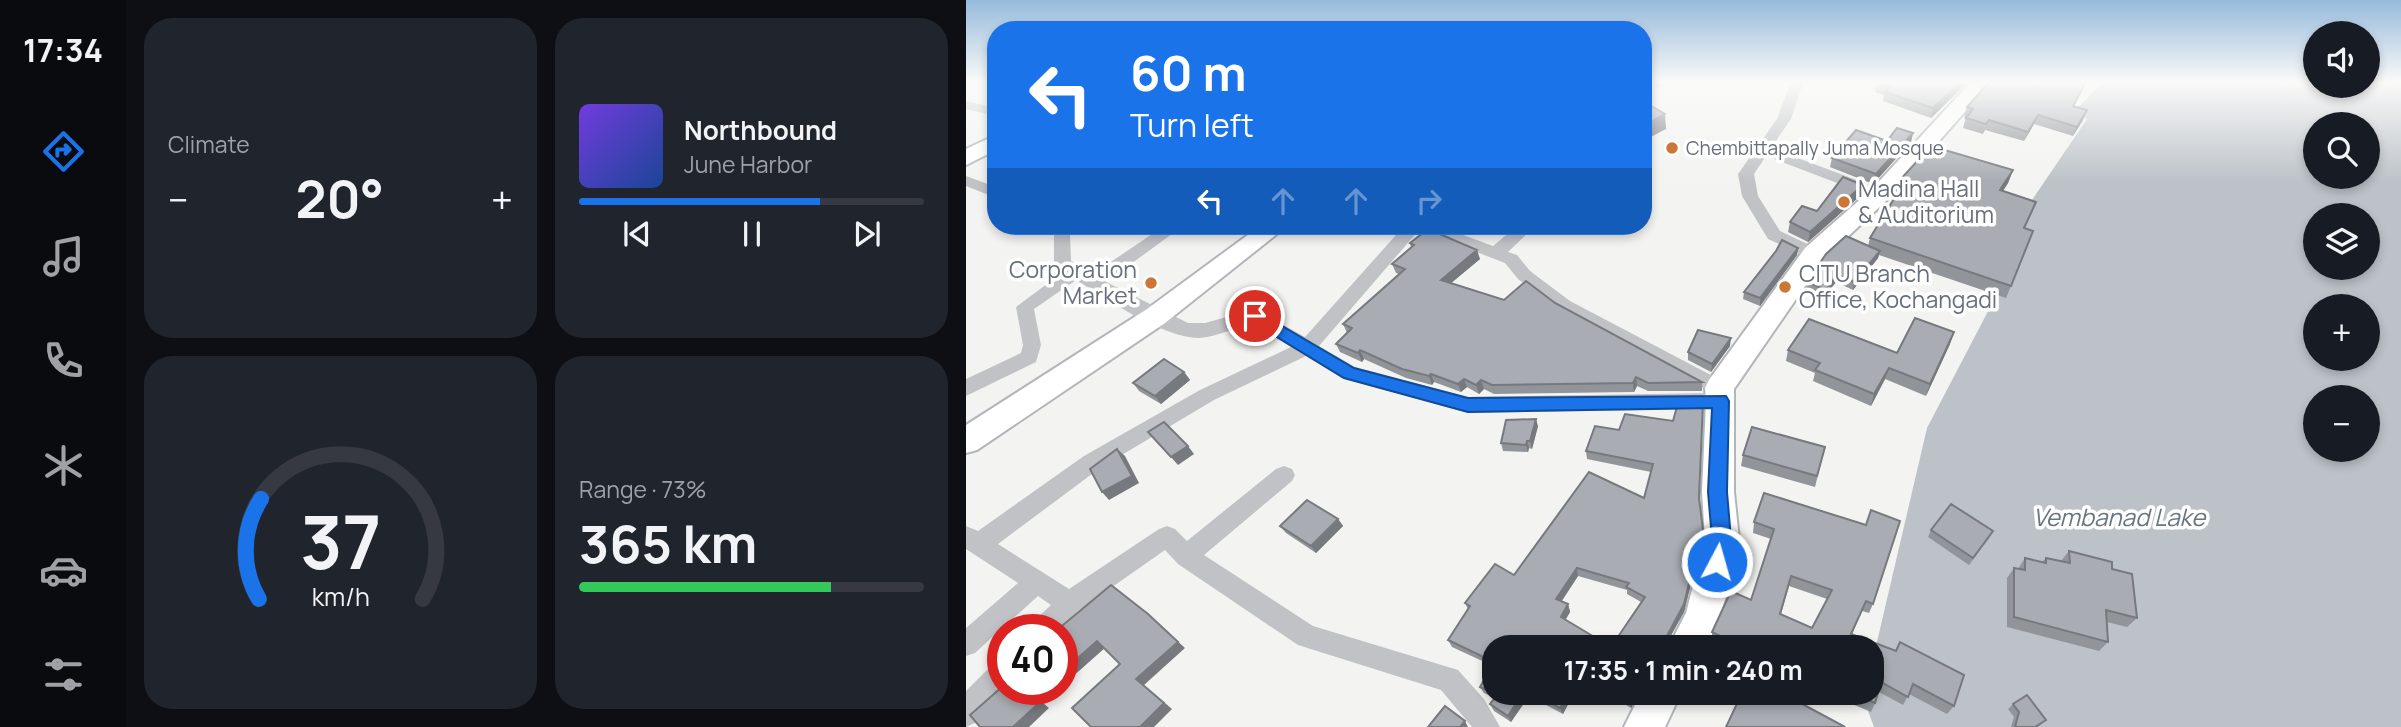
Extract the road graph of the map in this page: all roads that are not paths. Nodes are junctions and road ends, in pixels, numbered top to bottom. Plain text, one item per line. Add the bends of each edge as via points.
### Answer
1 (1785, 115) edge
2 (1951, 115) edge
3 (987, 146) edge
4 (1763, 150) junction
5 (966, 158) edge
6 (966, 181) edge
7 (987, 189) edge
8 (1880, 194) junction
9 (1062, 235) edge
10 (1162, 235) edge
11 (1263, 235) edge
12 (1405, 235) edge
13 (1449, 235) edge
14 (1517, 235) edge
15 (1497, 252) junction
16 (1814, 254) junction
17 (1075, 272) junction
18 (1093, 283) junction
19 (1156, 316) junction
20 (1307, 346) junction
21 (966, 388) edge
22 (1720, 395) junction
23 (966, 442) edge
24 (1284, 475) dead end
25 (972, 541) edge
26 (1186, 556) junction
27 (1038, 581) junction
28 (1069, 603) junction
29 (1058, 614) edge
30 (1693, 635) edge
31 (966, 644) edge
32 (987, 689) edge
33 (1656, 705) edge
34 (966, 715) edge
35 (1487, 727) edge
36 (1644, 727) edge

1 - 4 street
2 - 8 street
3 - 5 street
4 - 8 street
4 - 16 street via 1746,174 1749,196 1774,235
6 - 7 street
8 - 16 street
9 - 17 street via 1063,264
10 - 18 street
11 - 19 street
12 - 20 street
13 - 15 street
14 - 15 street
15 - 22 street via 1564,305
16 - 22 street
17 - 18 street
17 - 21 street via 1025,306 1032,345 1029,357
18 - 19 street
19 - 20 street via 1194,331 1255,316
19 - 23 street
20 - 22 street via 1349,373 1468,405
20 - 25 street via 1207,395 1091,462
22 - 30 street via 1717,492 1722,539 1712,586
24 - 26 street
25 - 27 street
26 - 28 street via 1167,536
26 - 35 street via 1307,636 1449,679
27 - 28 street
27 - 31 street
28 - 29 street
32 - 34 street
33 - 36 street

